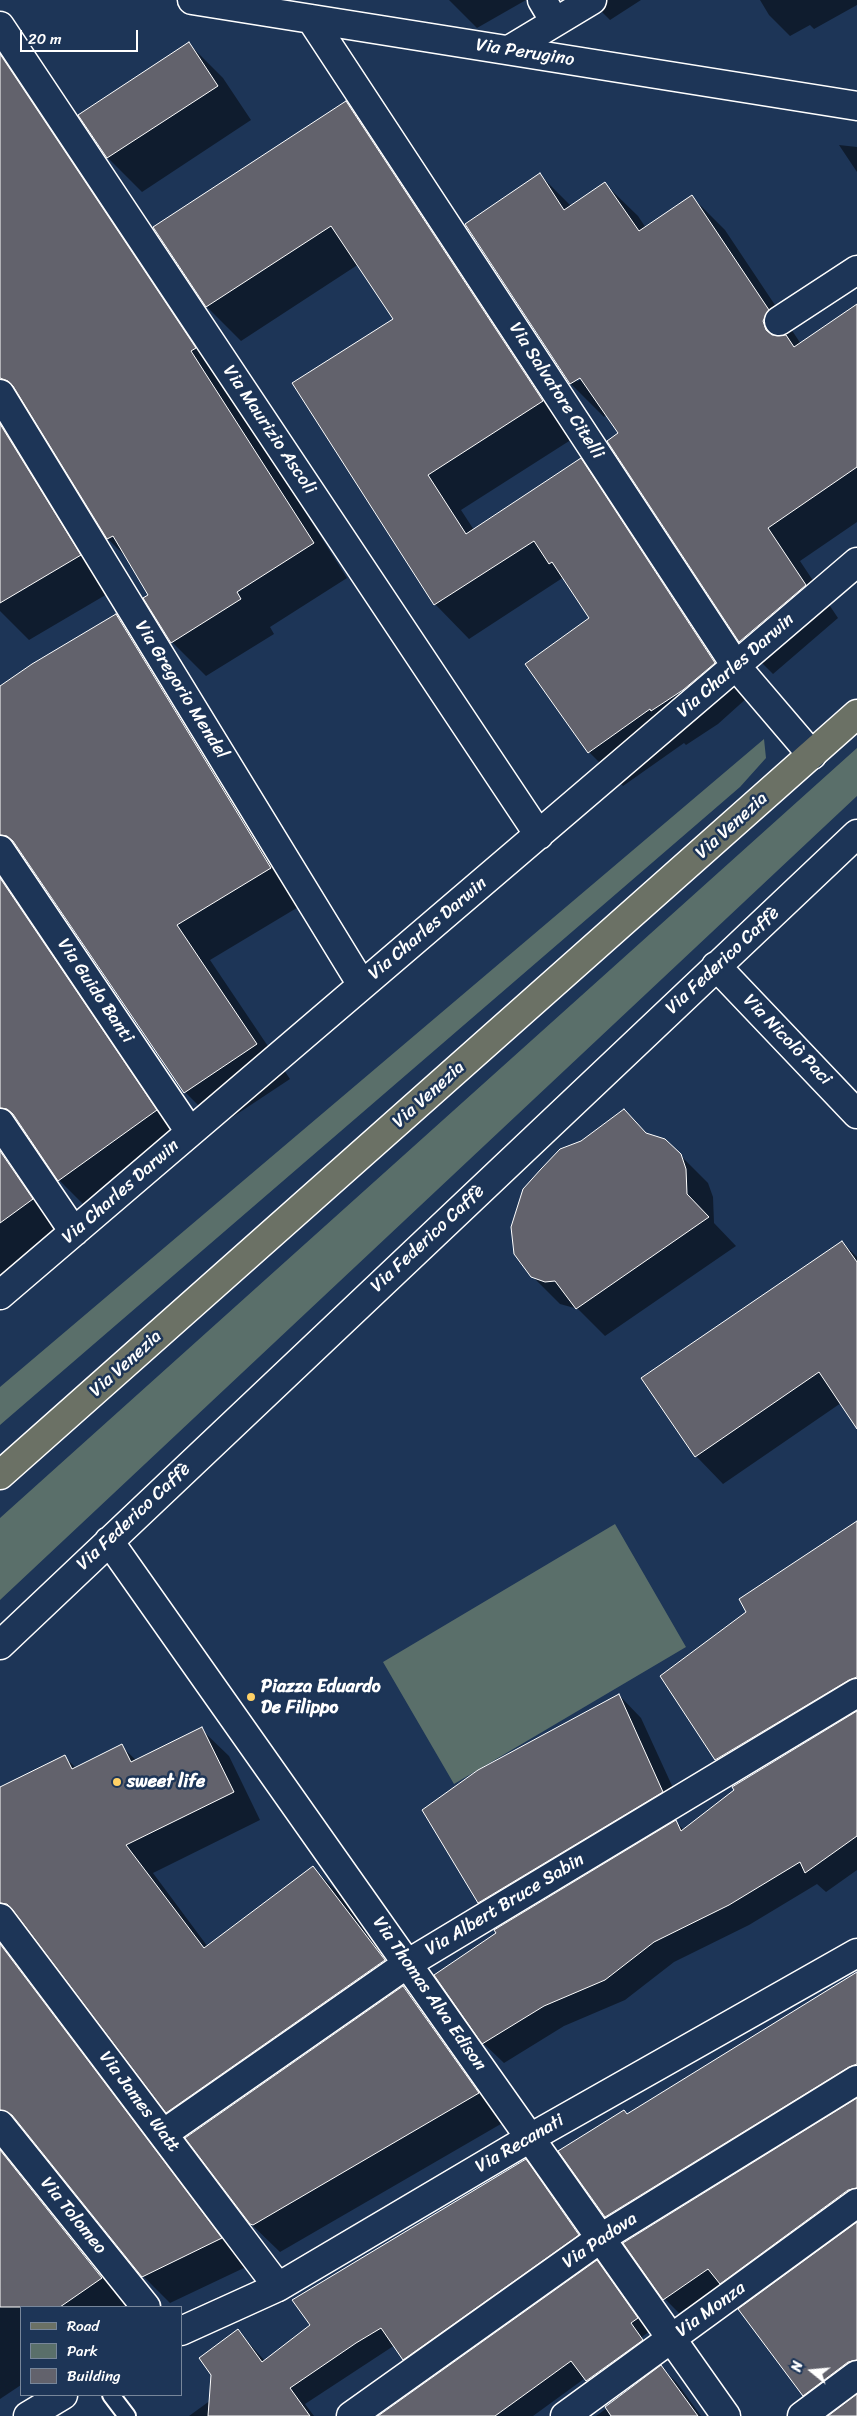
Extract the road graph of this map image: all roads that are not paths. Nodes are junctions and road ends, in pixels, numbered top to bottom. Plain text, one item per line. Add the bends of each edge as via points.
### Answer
1 (192, 0) edge
2 (592, 0) edge
3 (548, 11) edge
4 (311, 19) junction
5 (0, 26) edge
6 (509, 50) junction
7 (857, 106) edge
8 (857, 270) edge
9 (779, 321) dead end
10 (0, 394) edge
11 (857, 562) edge
12 (736, 666) junction
13 (857, 714) edge
14 (812, 755) junction
15 (857, 834) edge
16 (539, 835) junction
17 (0, 850) edge
18 (716, 966) junction
19 (362, 985) junction
20 (857, 1114) edge
21 (0, 1123) edge
22 (190, 1132) junction
23 (74, 1232) junction
24 (0, 1295) edge
25 (0, 1476) edge
26 (110, 1541) junction
27 (0, 1644) edge
28 (857, 1693) edge
29 (0, 1918) edge
30 (857, 1953) edge
31 (407, 1964) junction
32 (857, 2080) edge
33 (0, 2125) edge
34 (163, 2134) junction
35 (530, 2138) junction
36 (857, 2203) edge
37 (601, 2238) junction
38 (278, 2287) junction
39 (145, 2306) edge
40 (182, 2331) edge
41 (672, 2339) junction
42 (857, 2375) edge
43 (61, 2396) edge
44 (112, 2396) edge
45 (28, 2416) edge
46 (127, 2416) edge
47 (352, 2416) edge
48 (565, 2416) edge
49 (726, 2416) edge
50 (802, 2416) edge

1 - 4 street, Via Perugino
2 - 3 street
3 - 6 street
4 - 6 street, Via Perugino
4 - 12 street, Via Salvatore Citelli
5 - 16 street, Via Maurizio Ascoli
6 - 7 street, Via Perugino
8 - 9 street
10 - 19 street, Via Gregorio Mendel
11 - 12 street, Via Charles Darwin
12 - 14 street, Via Salvatore Citelli
12 - 16 street, Via Charles Darwin
13 - 14 main road, Via Venezia
14 - 25 main road, Via Venezia
15 - 18 street, Via Federico Caffè
16 - 19 street, Via Charles Darwin
17 - 22 street, Via Guido Banti
18 - 20 street, Via Nicolò Paci
18 - 26 street, Via Federico Caffè
19 - 22 street, Via Charles Darwin
21 - 23 street
22 - 23 street, Via Charles Darwin
23 - 24 street, Via Charles Darwin
26 - 27 street, Via Federico Caffè
26 - 31 street, Via Thomas Alva Edison
28 - 31 street, Via Albert Bruce Sabin
29 - 34 street, Via James Watt
30 - 35 street, Via Recanati
31 - 34 street, Via Albert Bruce Sabin
31 - 35 street, Via Thomas Alva Edison
32 - 37 street, Via Padova
33 - 39 street, Via Tolomeo
34 - 38 street, Via James Watt
35 - 37 street, Via Thomas Alva Edison
35 - 38 street, Via Recanati
36 - 41 street, Via Monza
37 - 41 street, Via Thomas Alva Edison
37 - 47 street, Via Padova
38 - 40 street, Via Recanati
41 - 48 street, Via Monza
41 - 49 street, Via Thomas Alva Edison
42 - 50 street
43 - 45 street
44 - 46 lane

